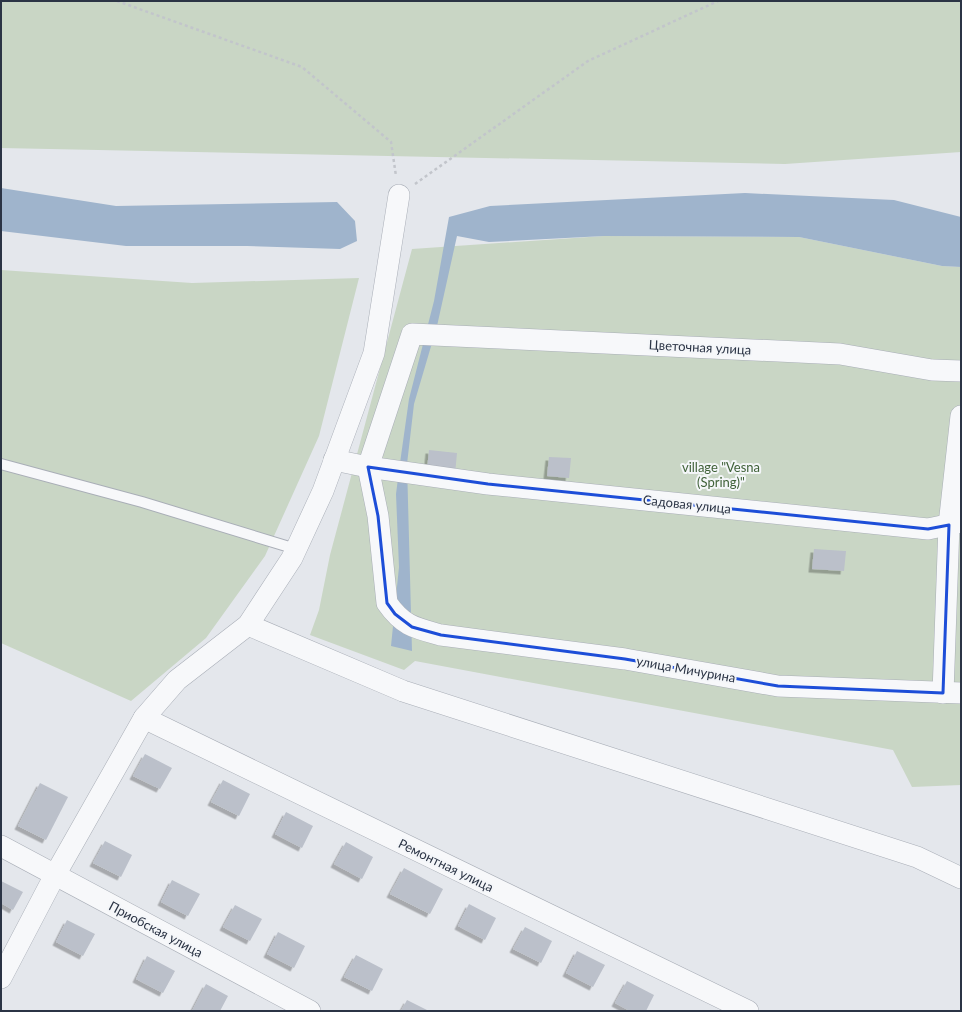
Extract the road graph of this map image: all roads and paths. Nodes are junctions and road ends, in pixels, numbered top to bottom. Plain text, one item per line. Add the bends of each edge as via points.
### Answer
1 (117, 1) edge
2 (718, 1) edge
3 (399, 195) junction
4 (961, 371) edge
5 (961, 416) edge
6 (334, 460) junction
7 (1, 464) edge
8 (368, 467) junction
9 (955, 524) edge
10 (296, 549) junction
11 (248, 625) junction
12 (952, 693) edge
13 (144, 718) junction
14 (1, 846) edge
15 (55, 875) junction
16 (961, 878) edge
17 (1, 978) edge
18 (310, 1011) edge
19 (748, 1011) edge

1 - 3 path via 302,67 391,142
2 - 3 path via 588,61
3 - 6 street via 374,354
4 - 8 street, Цветочная улица via 932,370 840,354 412,334
5 - 9 street
6 - 8 street, Садовая улица
6 - 10 street via 323,491
7 - 10 lane via 142,502
8 - 9 street, Садовая улица via 488,484 928,529
8 - 12 street, улица Мичурина via 378,516 387,603 394,614 412,627 441,635 625,659 778,686
9 - 12 street
10 - 11 street
11 - 13 street via 177,680
11 - 16 street via 403,691 917,857
13 - 15 street
13 - 19 street, Ремонтная улица
14 - 15 street, Приобская улица
15 - 17 street
15 - 18 street, Приобская улица

